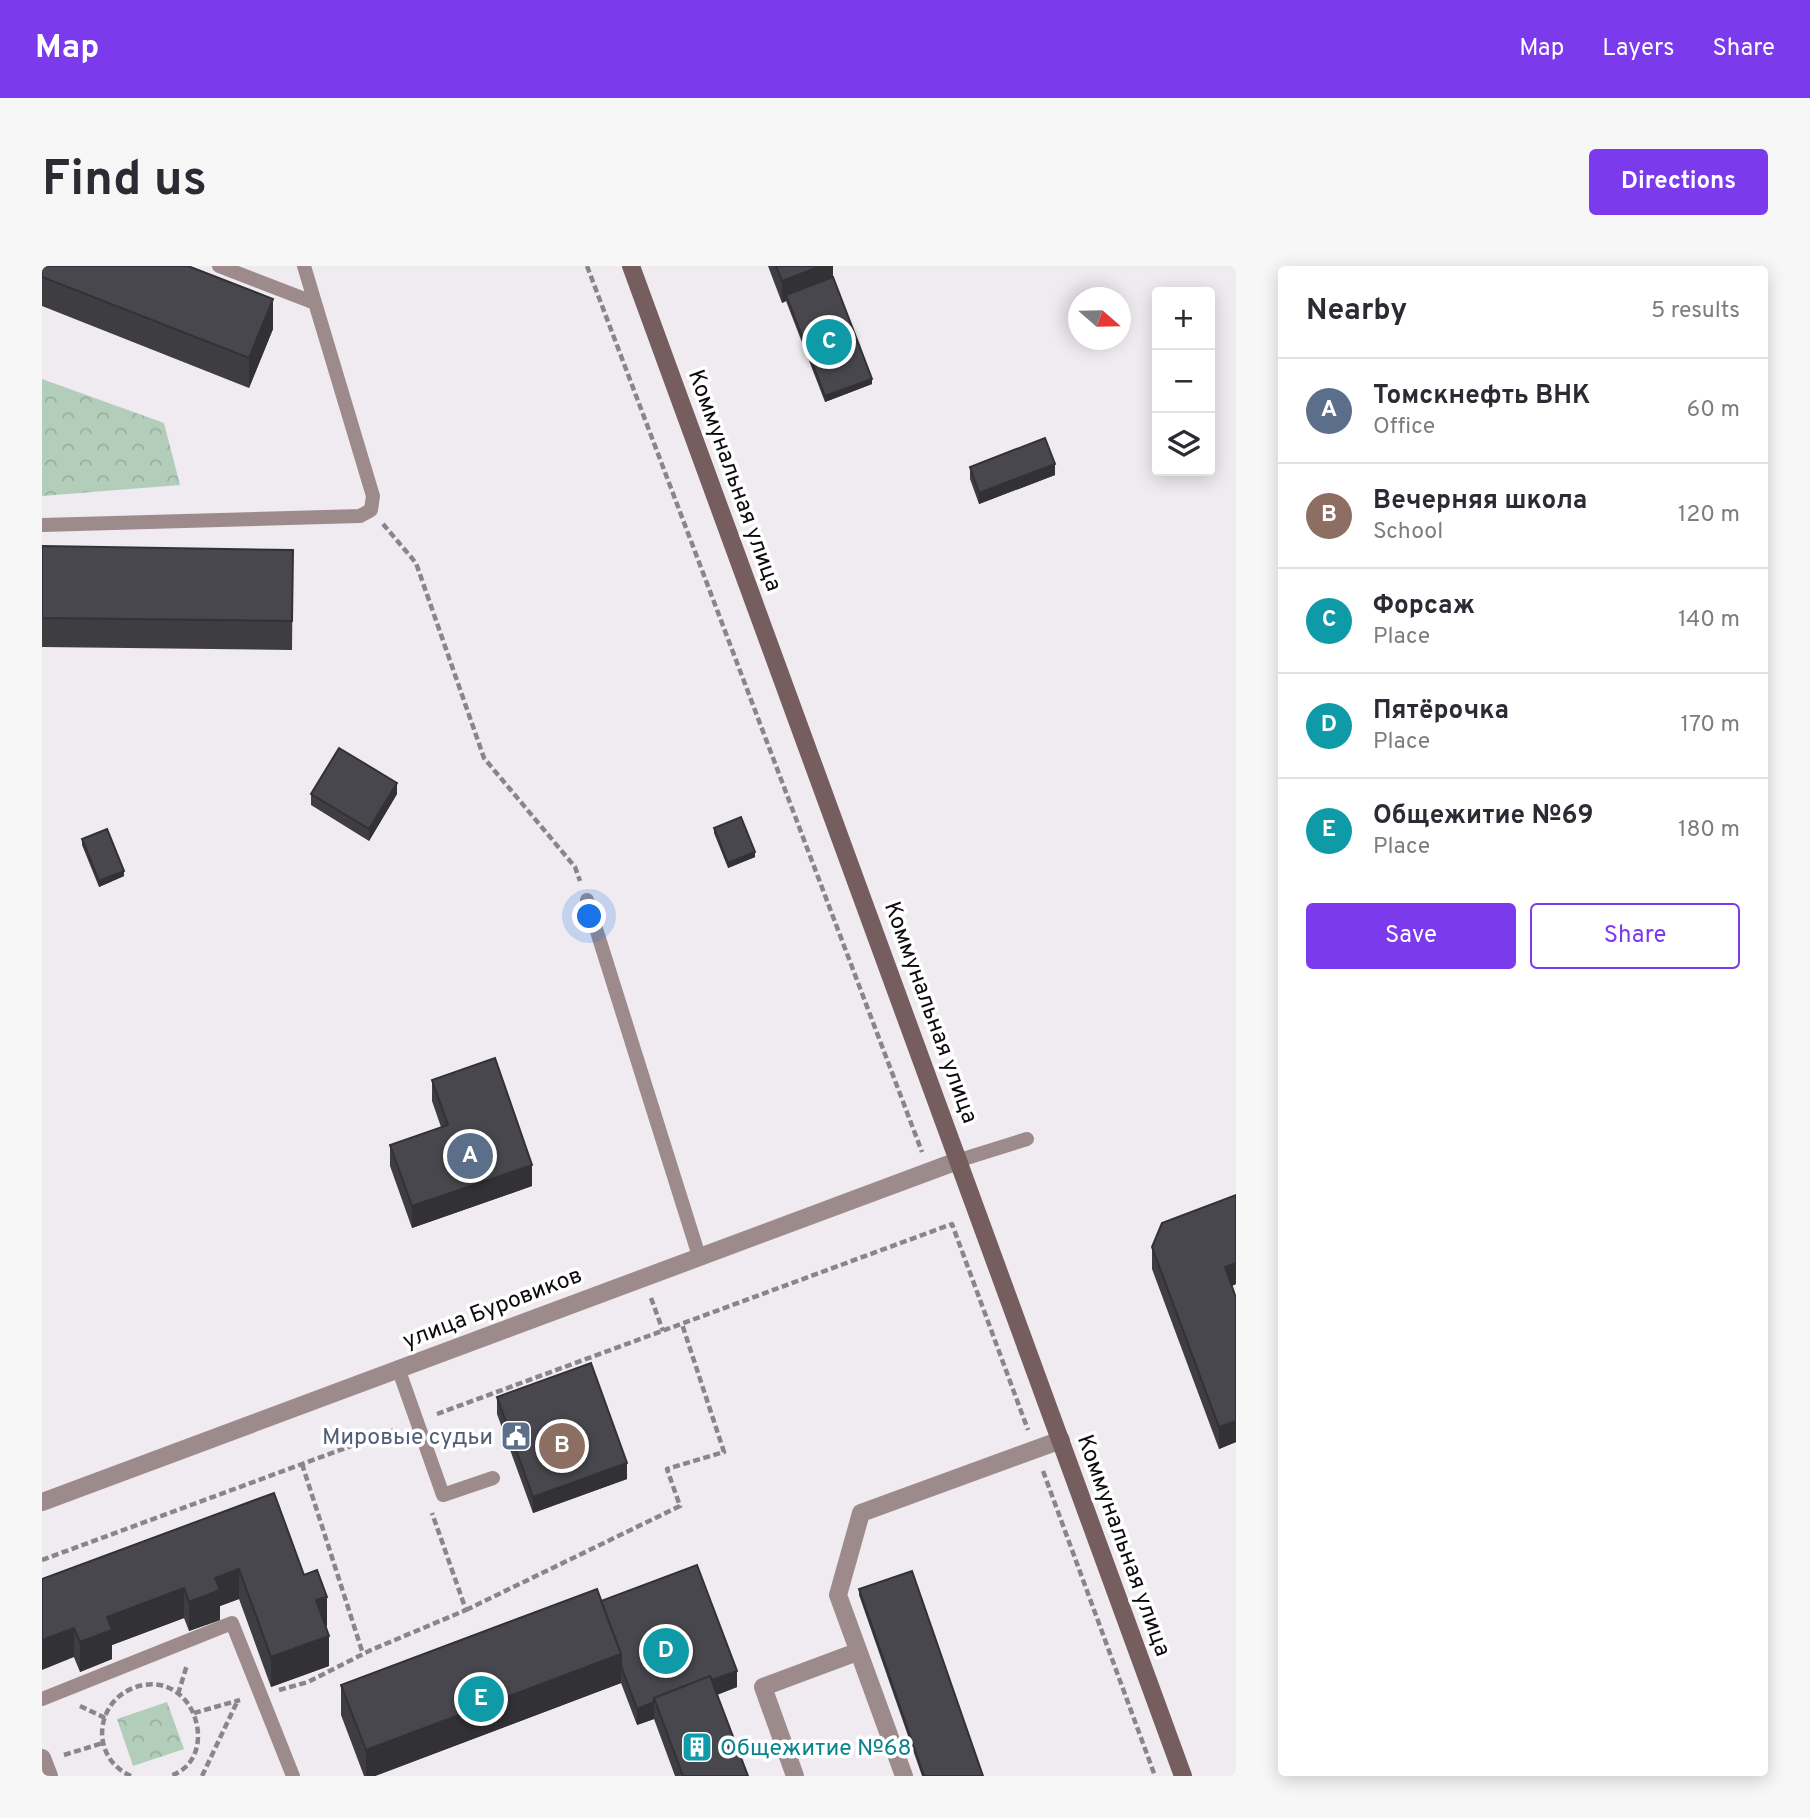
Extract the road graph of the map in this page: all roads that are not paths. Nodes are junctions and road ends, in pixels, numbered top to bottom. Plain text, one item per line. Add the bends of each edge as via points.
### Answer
1 (219, 266) edge
2 (304, 266) edge
3 (631, 266) edge
4 (315, 303) junction
5 (42, 525) edge
6 (587, 900) road end
7 (1027, 1139) dead end
8 (960, 1160) junction
9 (699, 1256) junction
10 (398, 1368) junction
11 (1061, 1440) junction
12 (492, 1478) dead end
13 (42, 1502) edge
14 (857, 1652) junction
15 (42, 1699) edge
16 (293, 1776) edge
17 (796, 1776) edge
18 (904, 1776) edge
19 (1183, 1776) edge

1 - 4 lane
2 - 4 lane
3 - 8 main road, Коммунальная улица
4 - 5 lane via 373,496 372,510 360,516
6 - 9 lane
7 - 8 lane
8 - 9 street, улица Буровиков
8 - 11 main road, Коммунальная улица
9 - 10 street, улица Буровиков
10 - 12 lane via 443,1495
10 - 13 street, улица Буровиков
11 - 14 street via 861,1513 838,1595
11 - 19 main road, Коммунальная улица
14 - 17 street via 763,1687
14 - 18 street
15 - 16 lane via 232,1623

